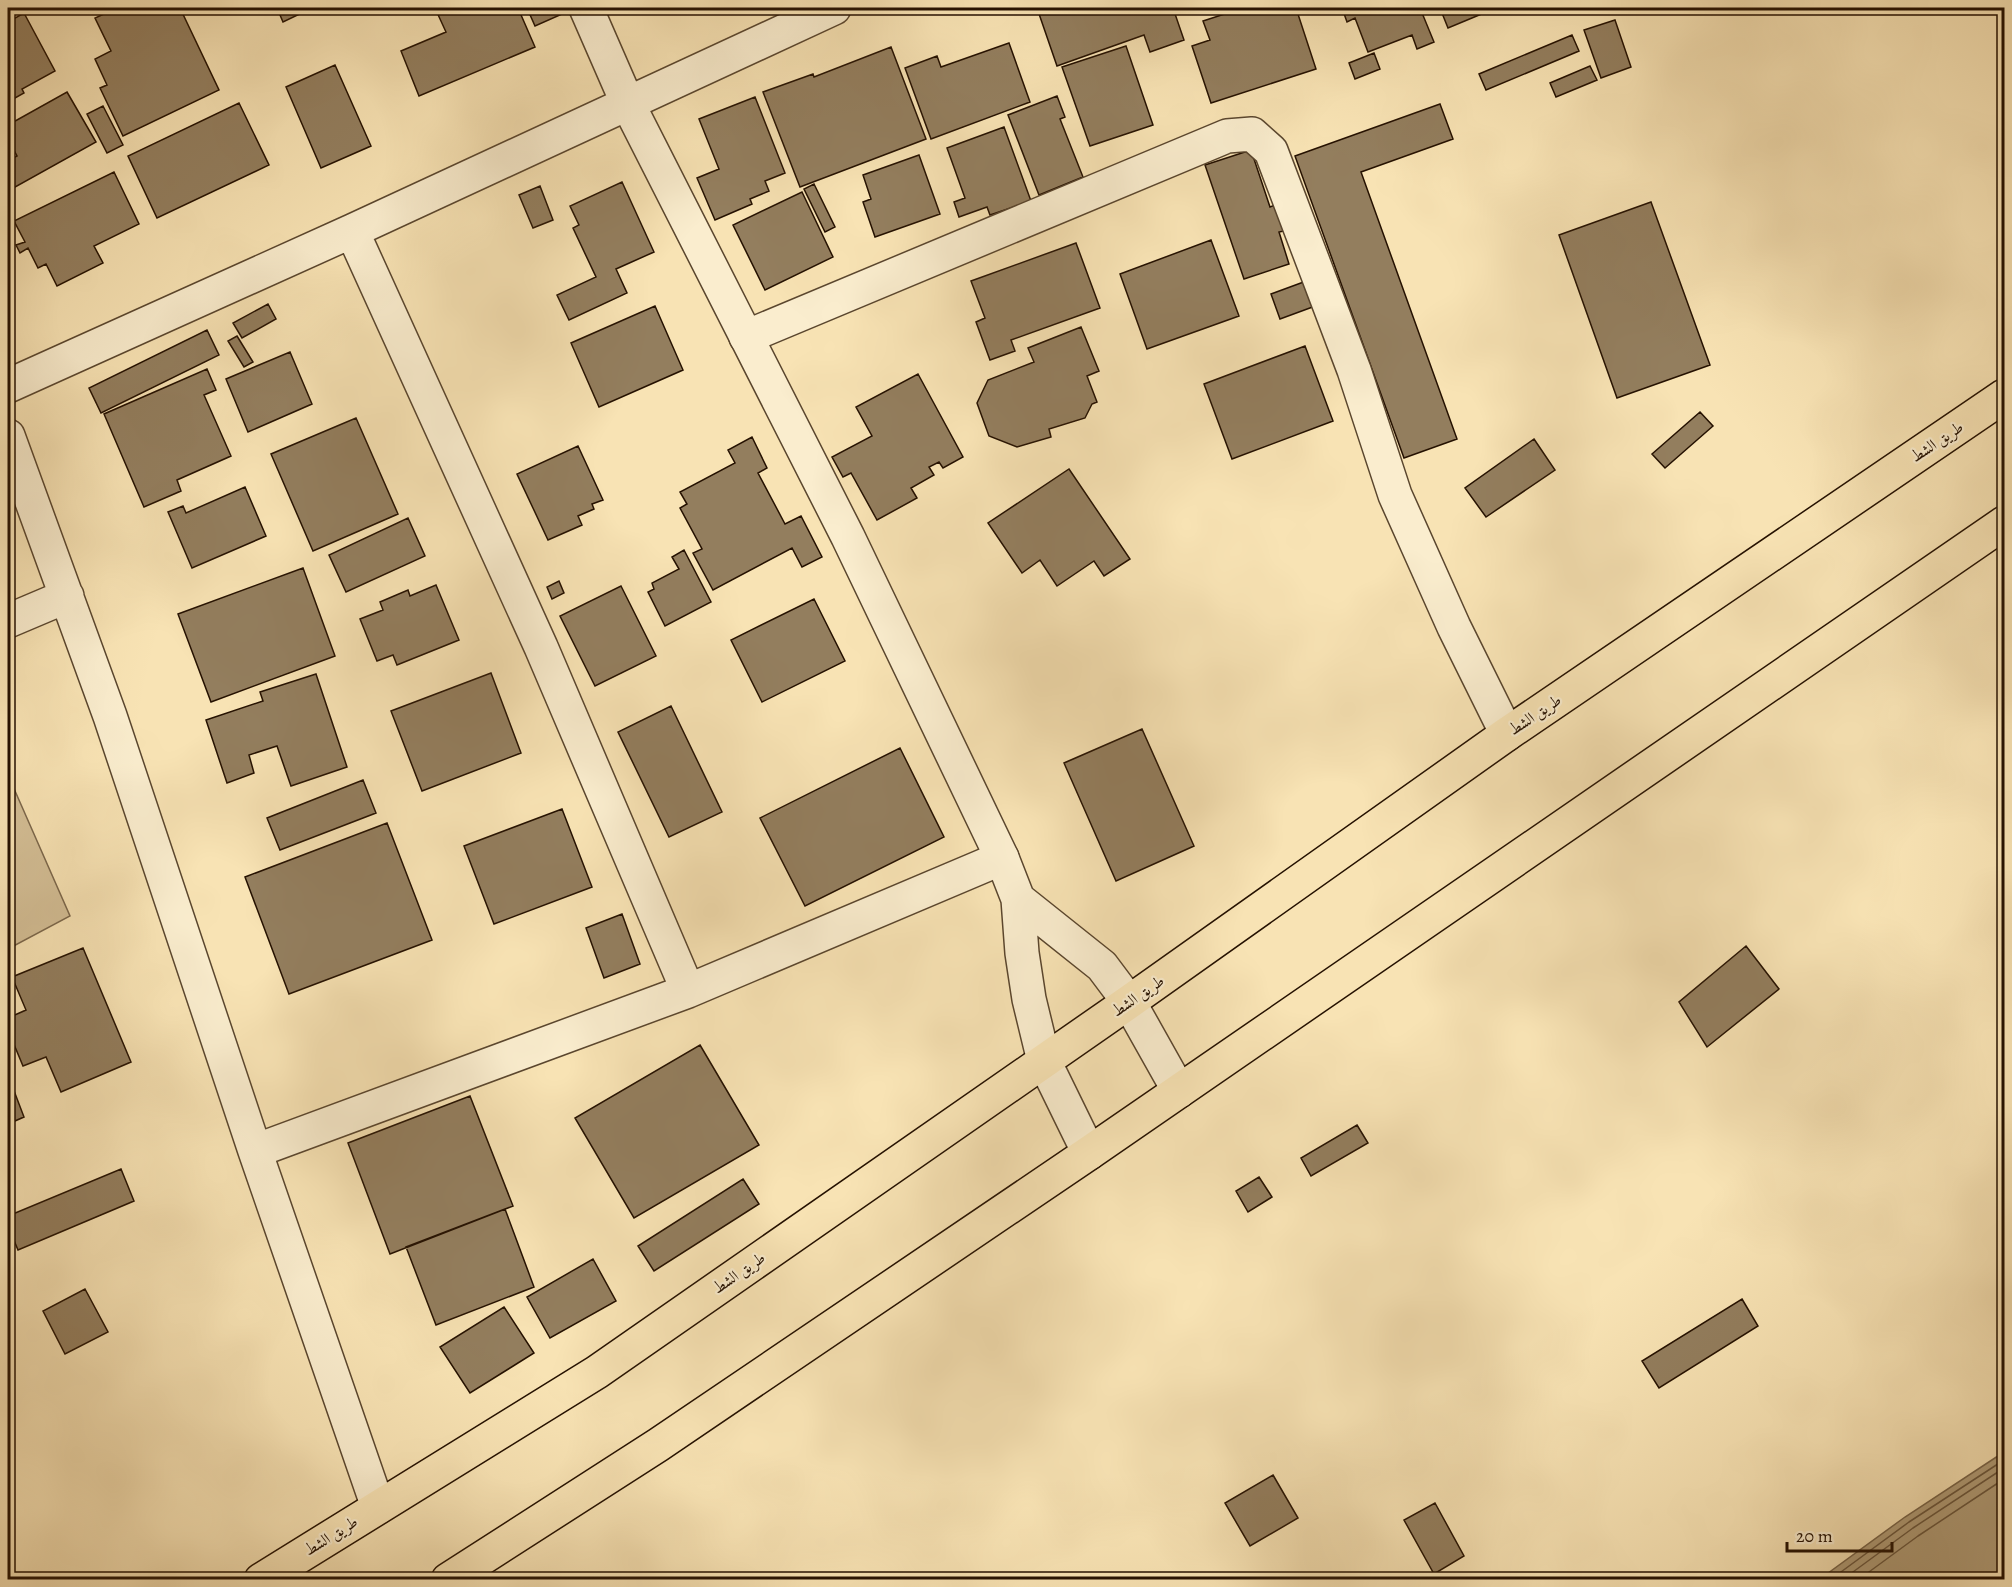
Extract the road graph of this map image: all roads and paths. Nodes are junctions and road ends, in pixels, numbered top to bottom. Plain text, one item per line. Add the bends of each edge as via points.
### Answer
1 (586, 8) edge
2 (834, 8) edge
3 (627, 102) junction
4 (352, 231) junction
5 (746, 337) junction
6 (8, 386) edge
7 (2004, 396) edge
8 (8, 436) edge
9 (2004, 523) edge
10 (67, 596) junction
11 (8, 621) edge
12 (1507, 734) junction
13 (1002, 858) junction
14 (1018, 899) junction
15 (688, 991) junction
16 (1130, 1002) junction
17 (1044, 1061) junction
18 (1179, 1091) junction
19 (255, 1151) junction
20 (1089, 1153) junction
21 (378, 1507) junction
22 (261, 1580) edge
23 (448, 1580) edge

1 - 3 street
2 - 3 street
3 - 4 street
3 - 5 street
4 - 6 street
4 - 15 street via 541,647
5 - 12 street via 1227,136 1252,134 1271,151 1354,370 1395,495
5 - 13 street via 848,537
7 - 12 highway, طريق الشط
8 - 10 street
9 - 18 highway
10 - 11 street
10 - 19 street
12 - 16 highway, طريق الشط
13 - 14 street
13 - 15 street
14 - 16 street via 1102,966
14 - 17 street via 1026,976
15 - 19 street
16 - 17 highway, طريق الشط
16 - 18 street
17 - 20 street
17 - 21 highway, طريق الشط via 597,1372
18 - 20 highway
19 - 21 street
20 - 23 highway via 658,1445
21 - 22 highway, طريق الشط

